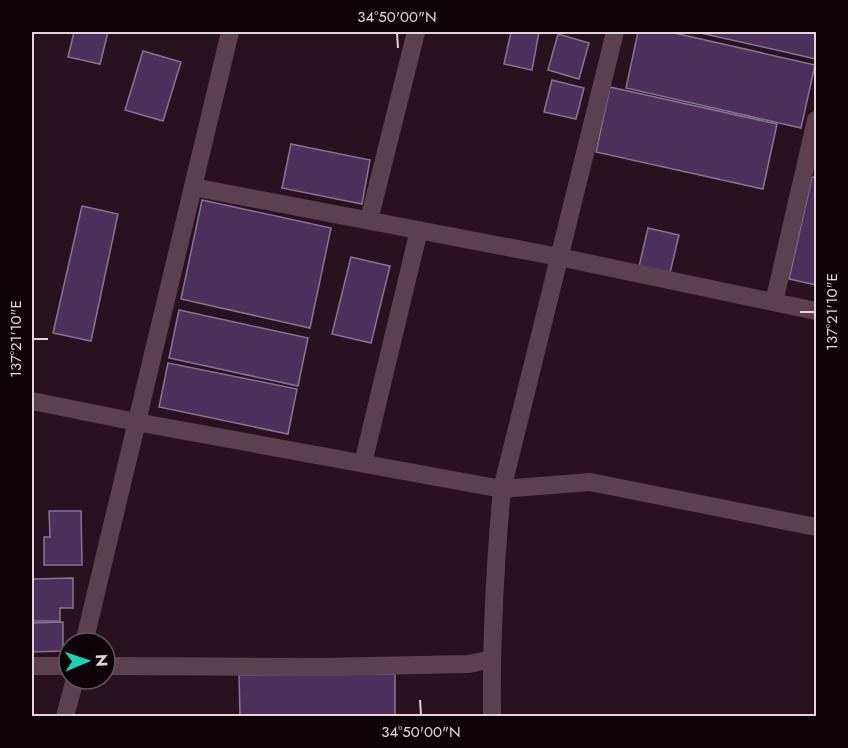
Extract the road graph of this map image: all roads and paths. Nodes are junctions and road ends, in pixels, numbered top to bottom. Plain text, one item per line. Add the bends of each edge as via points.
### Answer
1 (230, 32) edge
2 (416, 32) edge
3 (615, 32) edge
4 (816, 120) edge
5 (193, 187) junction
6 (369, 220) junction
7 (418, 230) junction
8 (559, 257) junction
9 (774, 302) junction
10 (816, 310) edge
11 (32, 401) edge
12 (136, 422) junction
13 (363, 463) junction
14 (502, 489) junction
15 (816, 527) edge
16 (87, 631) edge
17 (492, 659) junction
18 (32, 666) edge
19 (57, 666) edge
20 (117, 666) edge
21 (72, 691) edge
22 (65, 717) edge
23 (492, 717) edge

1 - 5 street
2 - 6 street
3 - 8 street
4 - 9 street
5 - 6 street
5 - 12 street
6 - 7 street
7 - 8 street
7 - 13 street
8 - 9 street
8 - 14 street
9 - 10 street
11 - 12 street
12 - 13 street
12 - 16 street
13 - 14 street
14 - 15 street via 590,482
14 - 17 street
17 - 20 street via 469,664
17 - 23 street
18 - 19 street
21 - 22 street

